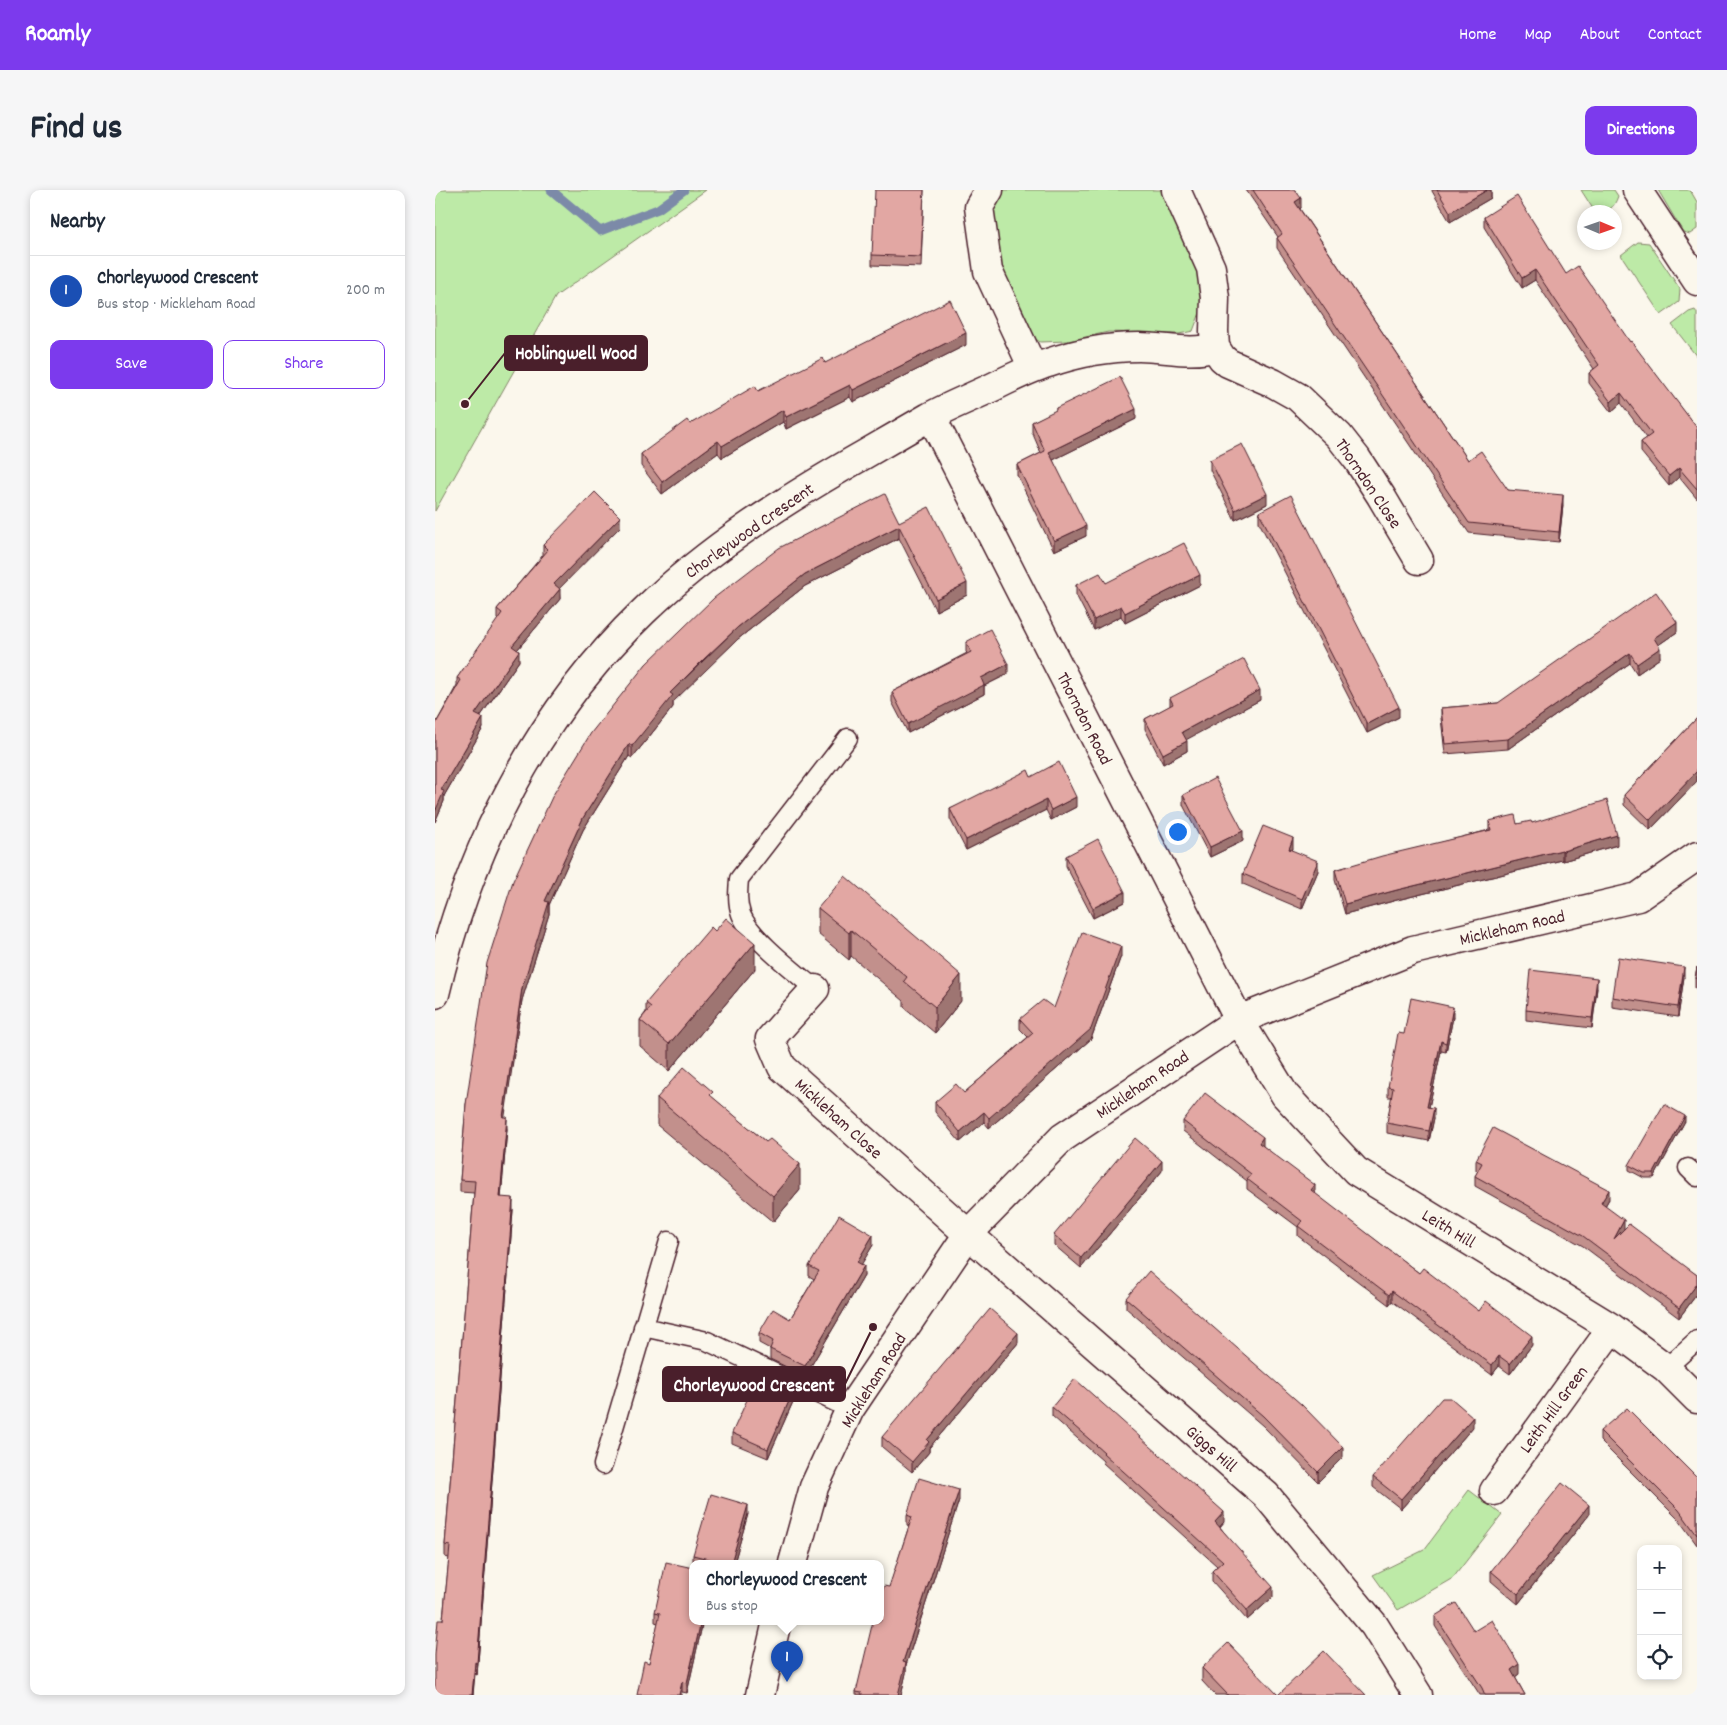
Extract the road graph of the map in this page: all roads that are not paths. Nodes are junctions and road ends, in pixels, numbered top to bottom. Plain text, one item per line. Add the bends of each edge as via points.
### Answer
1 (989, 190) edge
2 (1176, 190) edge
3 (1637, 190) edge
4 (1697, 281) edge
5 (1215, 346) junction
6 (1033, 368) junction
7 (931, 416) junction
8 (1419, 560) dead end
9 (848, 738) dead end
10 (1697, 856) edge
11 (815, 989) joint
12 (435, 994) edge
13 (1239, 1020) junction
14 (968, 1234) junction
15 (669, 1241) dead end
16 (643, 1327) junction
17 (1612, 1328) junction
18 (1697, 1340) edge
19 (1666, 1368) junction
20 (1697, 1399) edge
21 (850, 1410) junction
22 (603, 1465) dead end
23 (1494, 1491) dead end
24 (794, 1560) edge
25 (776, 1625) edge
26 (760, 1695) edge
27 (1418, 1695) edge

1 - 6 street via 979,207 988,271
2 - 5 street via 1211,268
3 - 4 street
5 - 6 street via 1199,350 1121,347
5 - 8 street, Thorndon Close via 1228,363 1273,382 1297,398 1339,436 1381,496
6 - 7 street
7 - 12 street, Chorleywood Crescent via 789,498 719,547 644,611 582,680 515,780 488,834 453,925
7 - 13 street, Thorndon Road
9 - 11 lane via 739,879 737,897 741,915 760,941
10 - 13 street, Mickleham Road via 1638,897 1413,950
11 - 14 street, Mickleham Close via 770,1039 782,1067
13 - 14 street, Mickleham Road via 1062,1138
13 - 17 street, Leith Hill via 1285,1095 1355,1171
14 - 21 street, Mickleham Road
14 - 27 street, Giggs Hill via 1266,1495 1374,1626
15 - 16 lane
16 - 21 lane via 707,1341
16 - 22 lane
17 - 19 street, Leith Hill
17 - 23 street, Leith Hill Green
18 - 19 lane
19 - 20 street, Leith Hill
21 - 24 street, Mickleham Road via 814,1487
25 - 26 street

